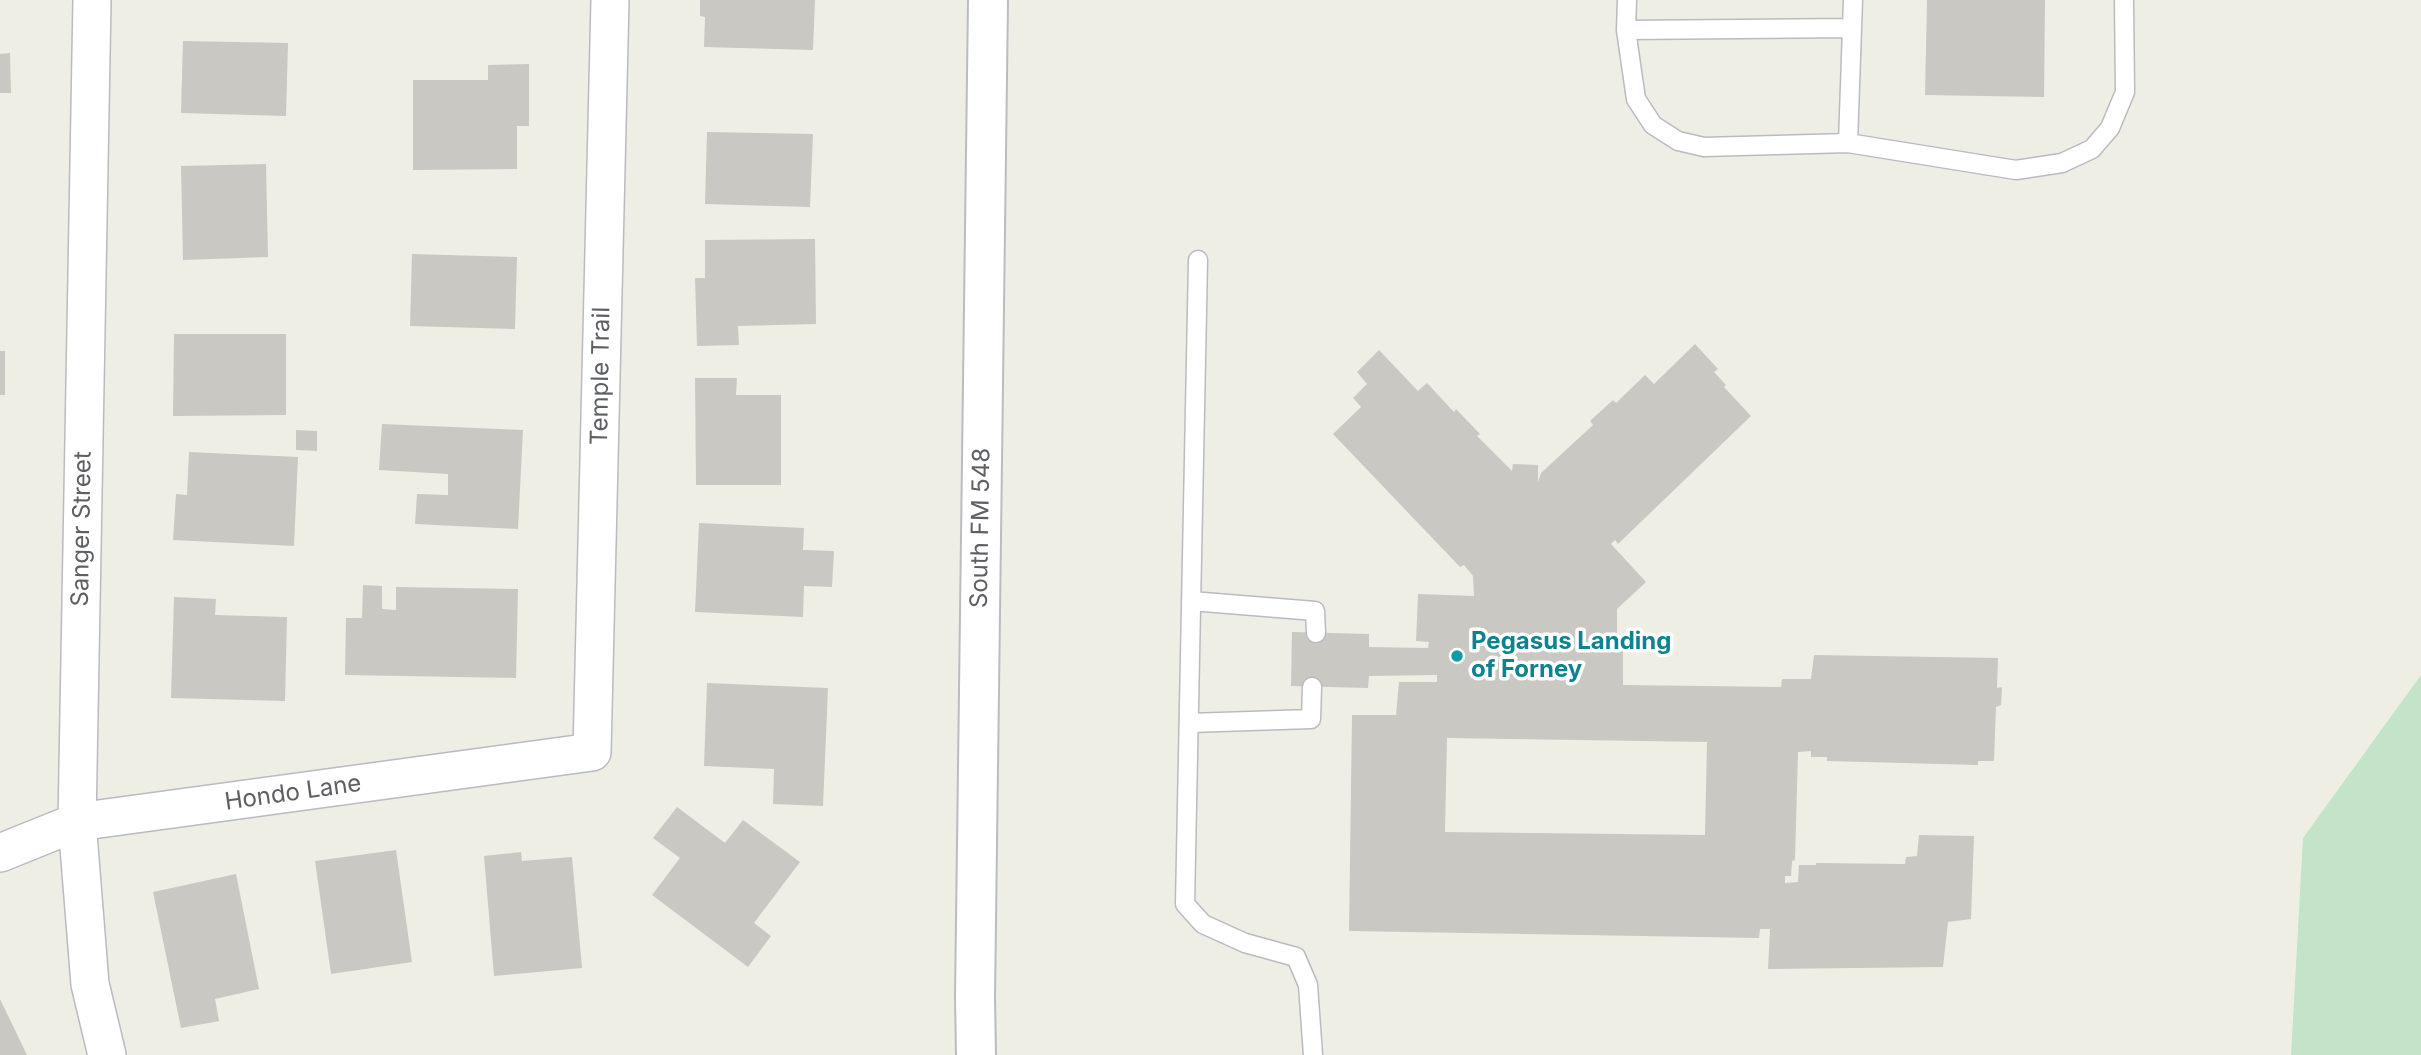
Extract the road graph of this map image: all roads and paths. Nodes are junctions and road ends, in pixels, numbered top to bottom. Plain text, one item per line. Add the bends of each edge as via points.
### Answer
1 (92, 0) edge
2 (610, 0) edge
3 (988, 0) edge
4 (1627, 0) edge
5 (1853, 0) edge
6 (2124, 0) edge
7 (1852, 28) junction
8 (1626, 30) junction
9 (1848, 143) junction
10 (1198, 260) dead end
11 (1191, 601) junction
12 (1316, 633) dead end
13 (1312, 687) dead end
14 (1189, 723) junction
15 (592, 752) joint
16 (77, 822) junction
17 (0, 853) edge
18 (107, 1055) edge
19 (976, 1055) edge
20 (1313, 1055) edge

1 - 16 street, Sanger Street
2 - 15 street, Temple Trail
3 - 19 main road, South FM 548
4 - 8 lane
5 - 7 lane
6 - 9 lane via 2125,92 2110,128 2092,149 2062,163 2016,170
7 - 8 lane
7 - 9 lane
8 - 9 lane via 1636,99 1653,125 1678,141 1704,146
10 - 11 lane
11 - 12 lane via 1315,611
11 - 14 lane
13 - 14 lane via 1311,719
14 - 20 lane via 1185,904 1203,924 1245,943 1296,957 1308,985
15 - 16 street, Hondo Lane
16 - 17 street, Hondo Lane
16 - 18 street, Sanger Street via 90,984

